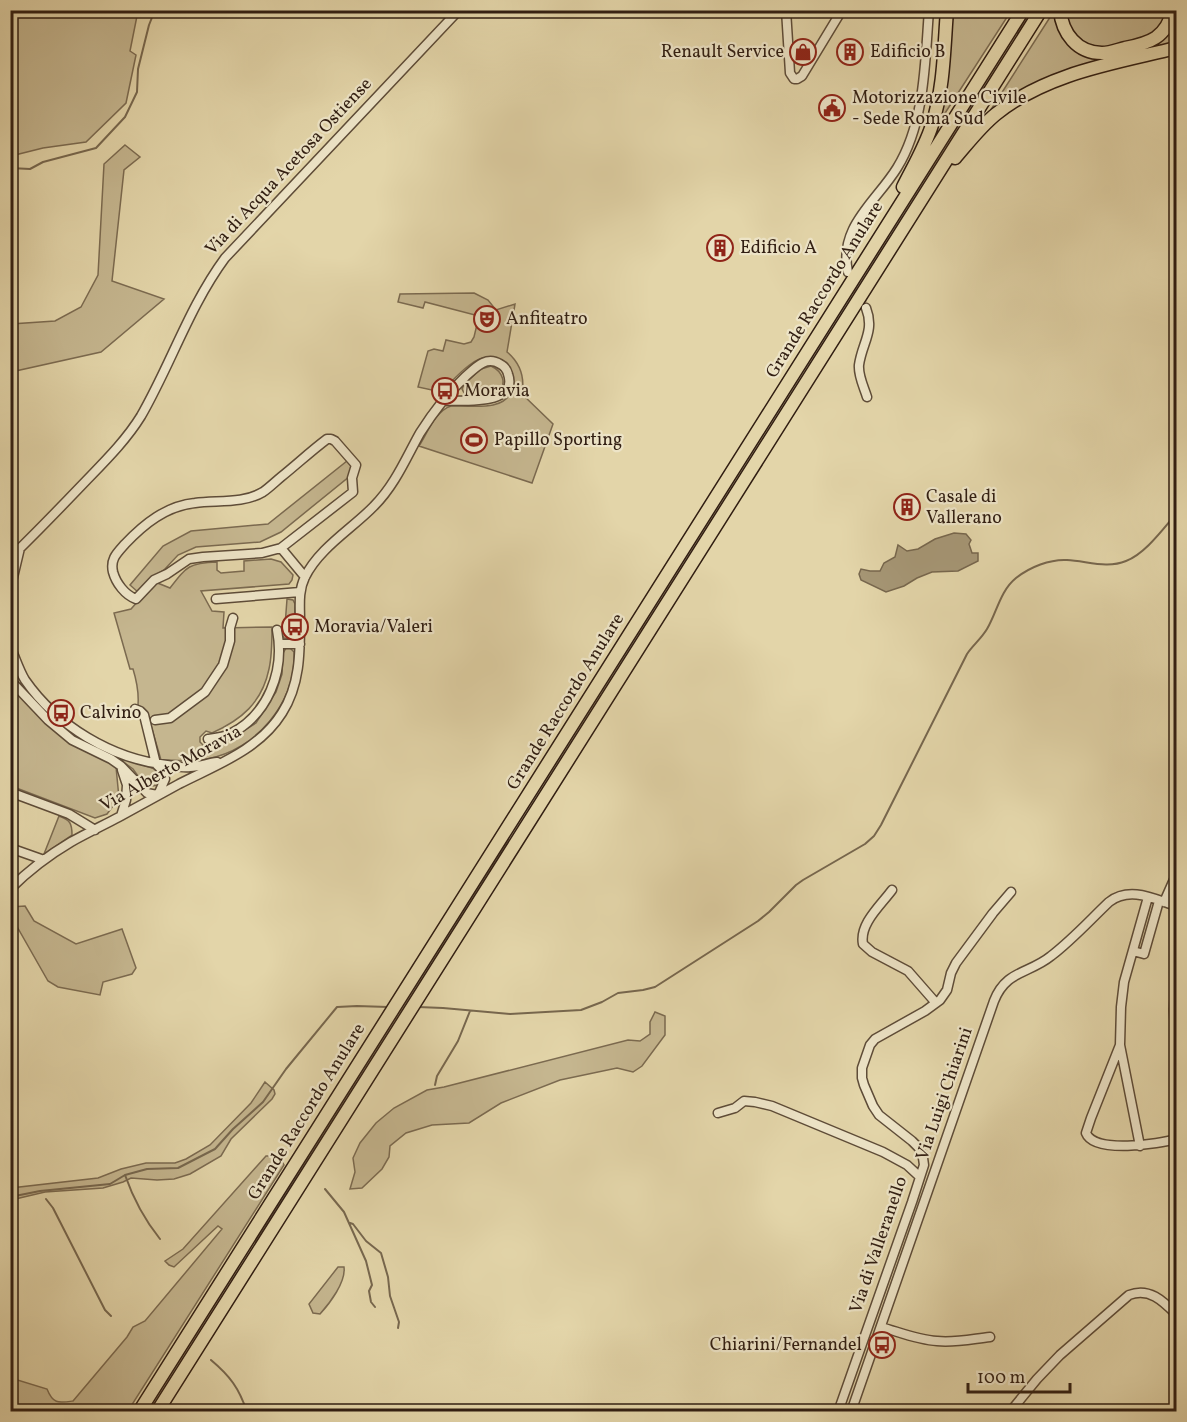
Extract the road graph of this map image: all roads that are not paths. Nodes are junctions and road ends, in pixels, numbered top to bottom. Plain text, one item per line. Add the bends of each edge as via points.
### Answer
1 (459, 10) edge
2 (786, 10) edge
3 (843, 10) edge
4 (929, 10) edge
5 (947, 10) edge
6 (1023, 10) edge
7 (1041, 10) edge
8 (1060, 10) edge
9 (1173, 10) edge
10 (1176, 48) edge
11 (925, 193) junction
12 (866, 259) junction
13 (848, 272) tunnel mouth
14 (866, 308) tunnel mouth
15 (867, 397) dead end
16 (444, 401) junction
17 (20, 548) junction
18 (281, 548) junction
19 (10, 558) edge
20 (305, 577) junction
21 (10, 590) edge
22 (300, 592) junction
23 (216, 599) dead end
24 (233, 618) dead end
25 (277, 630) dead end
26 (300, 644) junction
27 (280, 645) junction
28 (11, 646) edge
29 (10, 680) edge
30 (135, 709) dead end
31 (155, 720) dead end
32 (208, 739) dead end
33 (229, 759) junction
34 (156, 764) junction
35 (121, 766) junction
36 (10, 792) edge
37 (158, 795) junction
38 (121, 816) junction
39 (95, 830) junction
40 (10, 848) edge
41 (44, 860) junction
42 (1176, 875) edge
43 (10, 889) edge
44 (892, 890) dead end
45 (1011, 892) dead end
46 (1148, 897) junction
47 (1161, 901) junction
48 (1176, 906) edge
49 (1133, 951) junction
50 (1176, 969) edge
51 (936, 1003) junction
52 (1120, 1045) junction
53 (1176, 1054) edge
54 (718, 1113) dead end
55 (1176, 1139) edge
56 (1140, 1146) junction
57 (920, 1177) junction
58 (1176, 1314) edge
59 (881, 1327) junction
60 (990, 1337) dead end
61 (139, 1412) edge
62 (157, 1412) edge
63 (838, 1412) edge
64 (851, 1412) edge
65 (1010, 1412) edge

1 - 17 street, Via di Acqua Acetosa Ostiense via 225,258 197,301 134,426
2 - 3 street via 790,74 794,79 802,76
4 - 13 street via 922,90 911,140 895,171 850,235 846,248
5 - 12 highway via 941,81 931,128
6 - 12 highway, Grande Raccordo Anulare
7 - 11 highway, Grande Raccordo Anulare
8 - 9 highway via 1072,40 1084,49 1102,53 1152,41 1168,24
10 - 11 highway via 1071,75 1027,93 978,131
11 - 62 highway, Grande Raccordo Anulare
12 - 61 highway, Grande Raccordo Anulare
14 - 15 street via 870,328 859,368
16 - 16 street, Via Alberto Moravia via 500,396 509,383 507,371 494,361 481,363
16 - 20 street, Via Alberto Moravia via 433,412 393,483 364,516 324,551
17 - 19 street, Via di Acqua Acetosa Ostiense
17 - 21 street
18 - 18 street via 353,492 356,465 331,439 264,492 249,499 193,503 152,519 114,557 112,566 119,586 136,599 154,580 189,559
18 - 20 street
20 - 22 street, Via Alberto Moravia
22 - 23 street
22 - 26 street, Via Alberto Moravia
24 - 31 street via 223,665 205,692 170,718
25 - 27 street
26 - 27 street
26 - 33 street, Via Alberto Moravia via 293,691 282,713 266,733
27 - 32 street via 276,678 254,717 229,734
28 - 34 street via 24,679 64,723 115,750
29 - 35 street via 72,740
30 - 34 street via 144,715
33 - 34 street via 189,768
33 - 37 street, Via Alberto Moravia
34 - 37 street via 165,779
35 - 37 street via 147,793
35 - 38 street via 127,785
36 - 39 street, Via Alberto Moravia via 69,814
37 - 38 street, Via Alberto Moravia
38 - 39 street, Via Alberto Moravia
39 - 41 street, Via Alberto Moravia
40 - 41 street
41 - 43 street, Via Alberto Moravia
42 - 47 street
44 - 51 street via 866,924 863,944 908,971
45 - 51 street, Via di Valleranello via 956,963 946,992
46 - 47 street, Via Luigi Chiarini
46 - 49 street
46 - 59 street, Via Luigi Chiarini via 1116,897 1050,957 1014,976 1000,989
47 - 48 street, Via Luigi Chiarini
47 - 49 street via 1144,954
49 - 52 street via 1122,994
50 - 53 street
51 - 57 street, Via di Valleranello via 873,1040 862,1075 879,1115 921,1151 924,1162
52 - 56 street
52 - 56 street via 1086,1133 1090,1139 1103,1143
54 - 57 street via 744,1101 768,1105 884,1152
55 - 56 street
57 - 63 street, Via di Valleranello
58 - 65 street via 1156,1296 1140,1292 1129,1295 1054,1361
59 - 60 street via 935,1341
59 - 64 street, Via Luigi Chiarini

